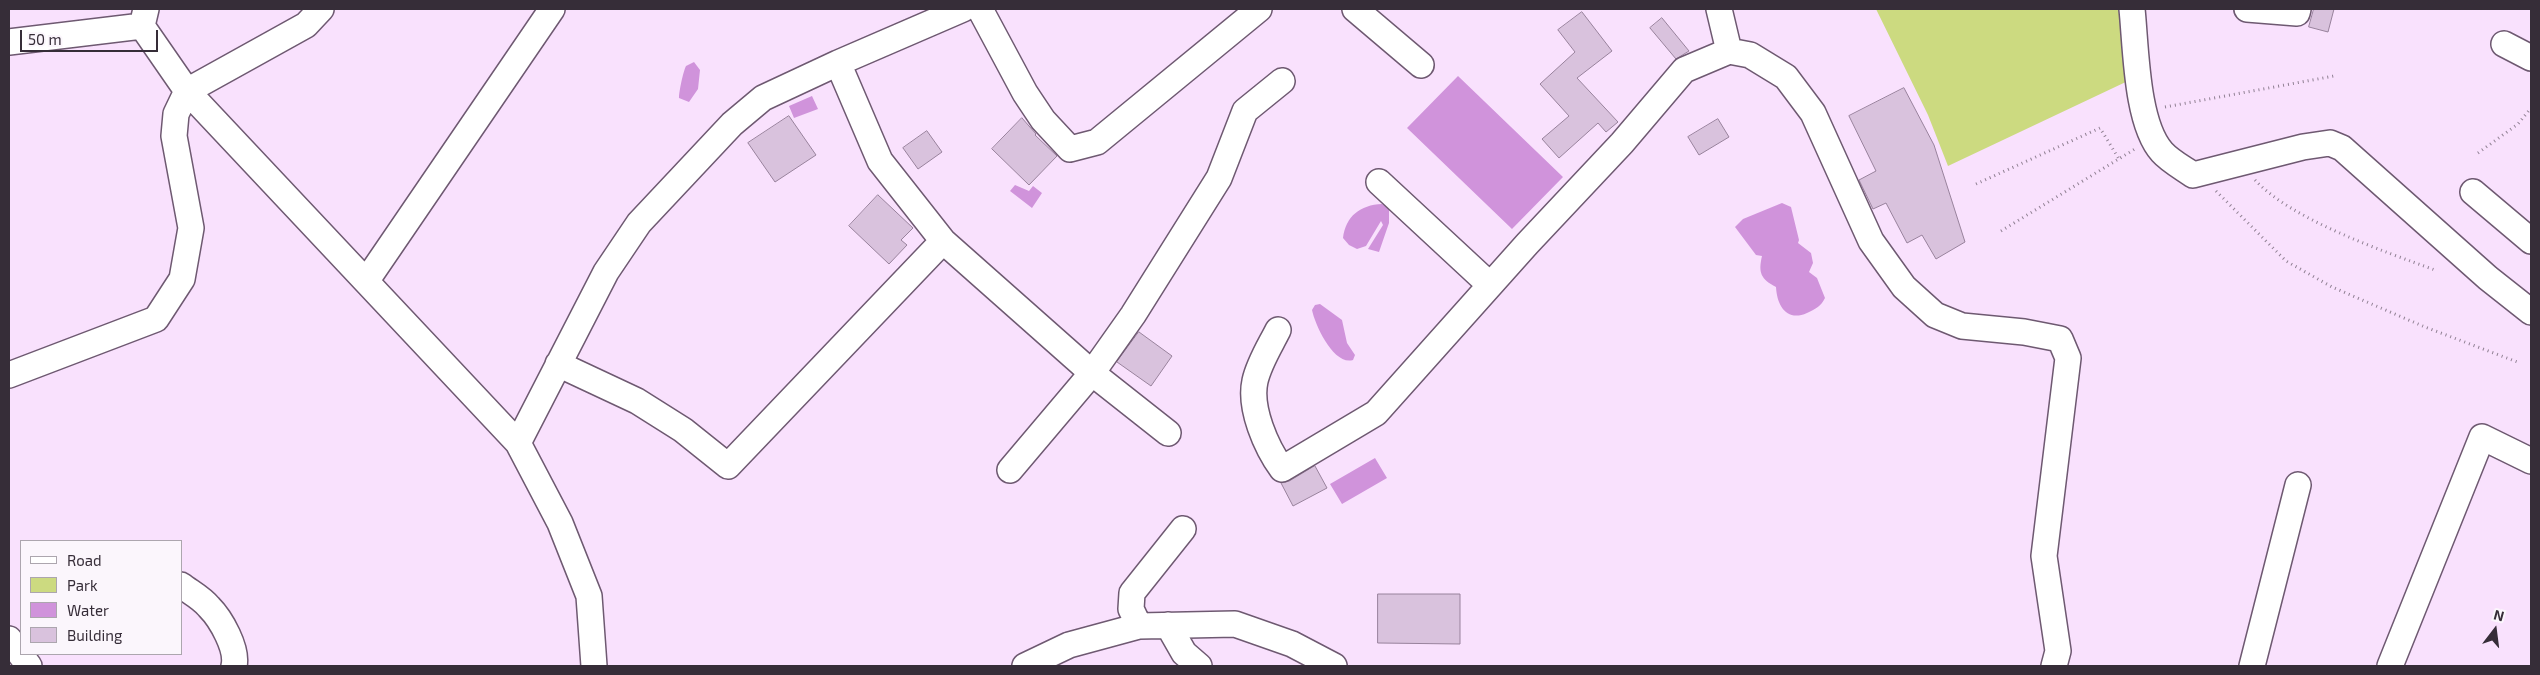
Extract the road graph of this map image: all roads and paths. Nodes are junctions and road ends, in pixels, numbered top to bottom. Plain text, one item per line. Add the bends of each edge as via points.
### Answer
1 (321, 9) edge
2 (552, 9) edge
3 (963, 9) edge
4 (980, 9) edge
5 (1259, 9) edge
6 (1355, 9) edge
7 (1719, 9) edge
8 (2132, 9) edge
9 (2247, 9) edge
10 (2298, 9) edge
11 (144, 17) edge
12 (9, 42) edge
13 (2504, 44) dead end
14 (1728, 51) junction
15 (2531, 58) edge
16 (838, 63) junction
17 (1421, 65) dead end
18 (2334, 76) dead end
19 (1282, 81) dead end
20 (187, 91) junction
21 (2531, 108) edge
22 (2145, 111) junction
23 (2153, 138) junction
24 (2478, 153) dead end
25 (2118, 159) junction
26 (2239, 163) junction
27 (2193, 175) junction
28 (1379, 182) dead end
29 (1976, 184) dead end
30 (2473, 192) dead end
31 (2001, 232) dead end
32 (943, 241) junction
33 (2531, 241) edge
34 (2435, 270) dead end
35 (367, 280) junction
36 (1490, 285) junction
37 (2531, 312) edge
38 (1278, 330) dead end
39 (2520, 363) dead end
40 (558, 364) junction
41 (1092, 373) junction
42 (9, 375) edge
43 (1168, 433) dead end
44 (518, 443) junction
45 (2531, 461) edge
46 (1010, 470) dead end
47 (2298, 485) dead end
48 (1183, 529) dead end
49 (182, 586) edge
50 (1168, 624) junction
51 (1139, 626) junction
52 (9, 639) edge
53 (20, 654) edge
54 (21, 655) edge
55 (1072, 656) edge
56 (29, 666) edge
57 (234, 666) edge
58 (594, 666) edge
59 (1025, 666) edge
60 (1199, 666) edge
61 (1334, 666) edge
62 (2054, 666) edge
63 (2252, 666) edge
64 (2390, 666) edge

1 - 20 street via 306,25
2 - 35 street
3 - 16 street
4 - 5 street via 1025,93 1043,120 1070,149 1097,142
6 - 17 street
7 - 14 street
8 - 22 street via 2140,96
9 - 10 street via 2296,13
11 - 12 street
11 - 20 street
13 - 15 street
14 - 36 street via 1684,70 1622,143
14 - 62 street via 1750,55 1786,78 1813,113 1871,241 1904,287 1935,315 1962,326 2060,339 2068,358 2044,556 2058,651
16 - 32 street via 880,161
16 - 40 street via 763,98 732,124 639,223 606,272
18 - 22 path
19 - 41 street via 1245,111 1219,178 1133,315
20 - 35 street
20 - 42 street via 176,114 174,136 191,228 182,278 177,287 156,319
21 - 24 path via 2518,124
22 - 23 street
23 - 25 path
23 - 27 street via 2162,152
25 - 29 path via 2100,128
25 - 31 path
26 - 27 street
26 - 34 path via 2266,192 2303,215
26 - 37 street via 2302,146 2330,143 2342,148 2488,278
27 - 39 path via 2220,193 2286,261 2332,287
28 - 36 street
30 - 33 street
32 - 40 street via 728,466 683,430 637,401
32 - 41 street
35 - 44 street
36 - 38 street via 1376,413 1282,468 1273,457 1257,417 1255,393 1255,381
40 - 44 street
41 - 43 street
41 - 46 street
44 - 58 street via 560,523 589,596
45 - 64 street via 2482,437
47 - 63 street
48 - 51 street via 1132,593 1131,609
49 - 57 street via 214,613 232,647
50 - 51 street
50 - 60 street via 1184,653
50 - 61 street via 1234,624 1292,644
51 - 55 street
52 - 53 street
54 - 56 street
55 - 59 street

